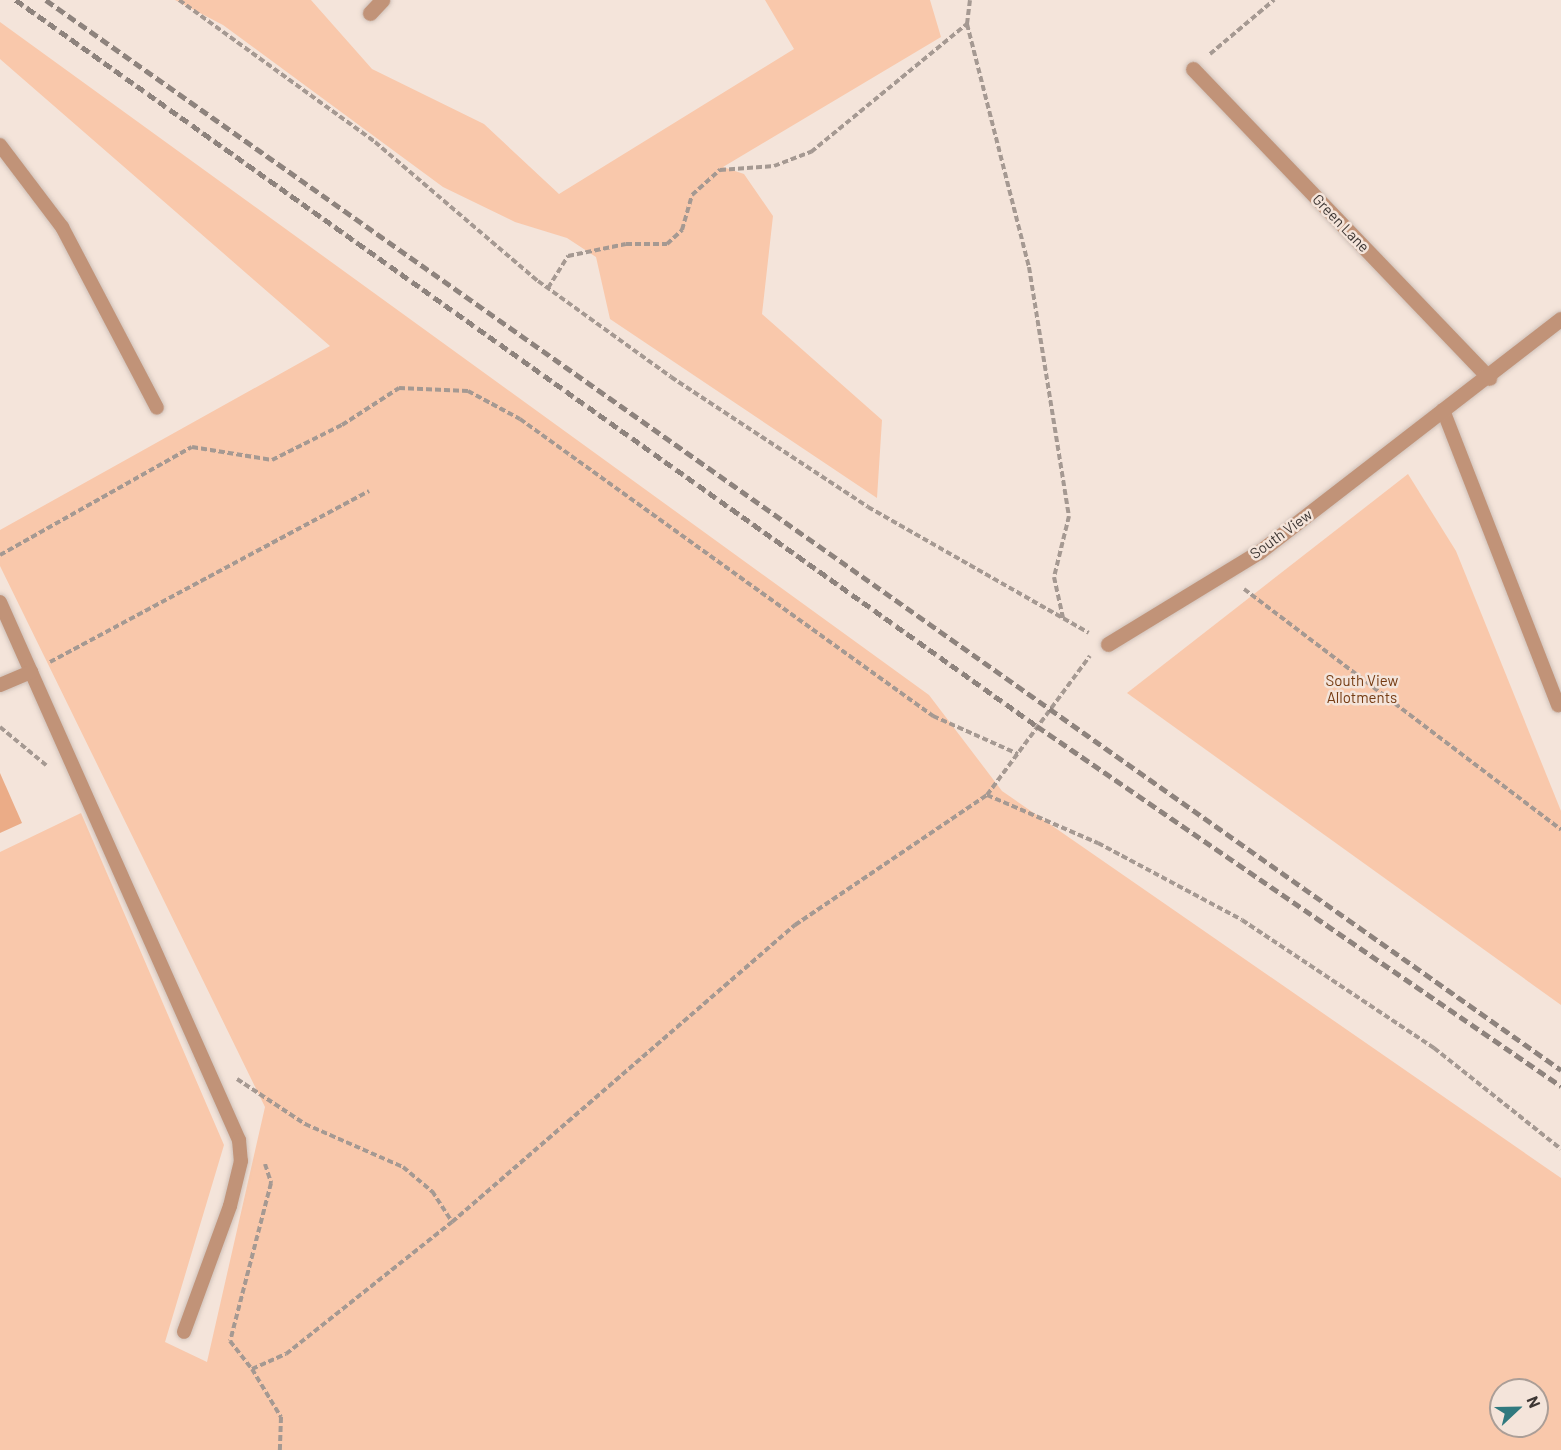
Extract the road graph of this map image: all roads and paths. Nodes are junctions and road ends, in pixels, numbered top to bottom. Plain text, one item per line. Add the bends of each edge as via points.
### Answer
1 (179, 0) edge
2 (382, 0) edge
3 (970, 0) edge
4 (1274, 0) edge
5 (370, 13) dead end
6 (967, 24) junction
7 (1193, 69) joint
8 (0, 145) edge
9 (548, 288) junction
10 (1561, 319) edge
11 (1490, 378) junction
12 (157, 408) dead end
13 (1443, 410) junction
14 (369, 491) dead end
15 (0, 555) edge
16 (1223, 574) junction
17 (0, 602) edge
18 (1062, 618) junction
19 (1108, 644) junction
20 (31, 672) junction
21 (0, 685) edge
22 (1558, 705) dead end
23 (1018, 754) junction
24 (987, 795) junction
25 (1561, 830) edge
26 (201, 1055) junction
27 (231, 1068) dead end
28 (236, 1078) junction
29 (244, 1095) dead end
30 (1561, 1149) edge
31 (264, 1161) dead end
32 (452, 1222) junction
33 (184, 1332) dead end
34 (252, 1369) junction
35 (280, 1450) edge

1 - 9 path via 375,142
2 - 5 street
3 - 6 path
4 - 7 path
6 - 9 path via 811,152 774,166 720,171 692,195 682,230 667,244 626,244 568,256
6 - 18 path via 1029,267 1070,516 1054,577
7 - 11 street, Green Lane
8 - 12 lane via 62,227
9 - 18 path via 786,456
10 - 11 street, South View
11 - 13 street, South View
13 - 16 street, South View via 1259,552
13 - 22 lane
14 - 20 path
15 - 23 path via 192,447 272,460 342,425 399,388 468,391 520,419 933,716
16 - 19 street, South View
16 - 25 path
17 - 20 lane
18 - 19 path
19 - 23 path via 1072,677 1064,696 1021,744
20 - 21 lane
20 - 26 lane
23 - 24 path
24 - 30 path via 1098,843 1242,920 1434,1048
24 - 32 path via 795,925
26 - 28 path
26 - 33 lane via 239,1140 241,1161 230,1206
27 - 28 path
28 - 29 path
28 - 32 path via 305,1124 403,1167 432,1191
31 - 34 path via 271,1183 230,1341
32 - 34 path via 286,1354
34 - 35 path via 281,1417

